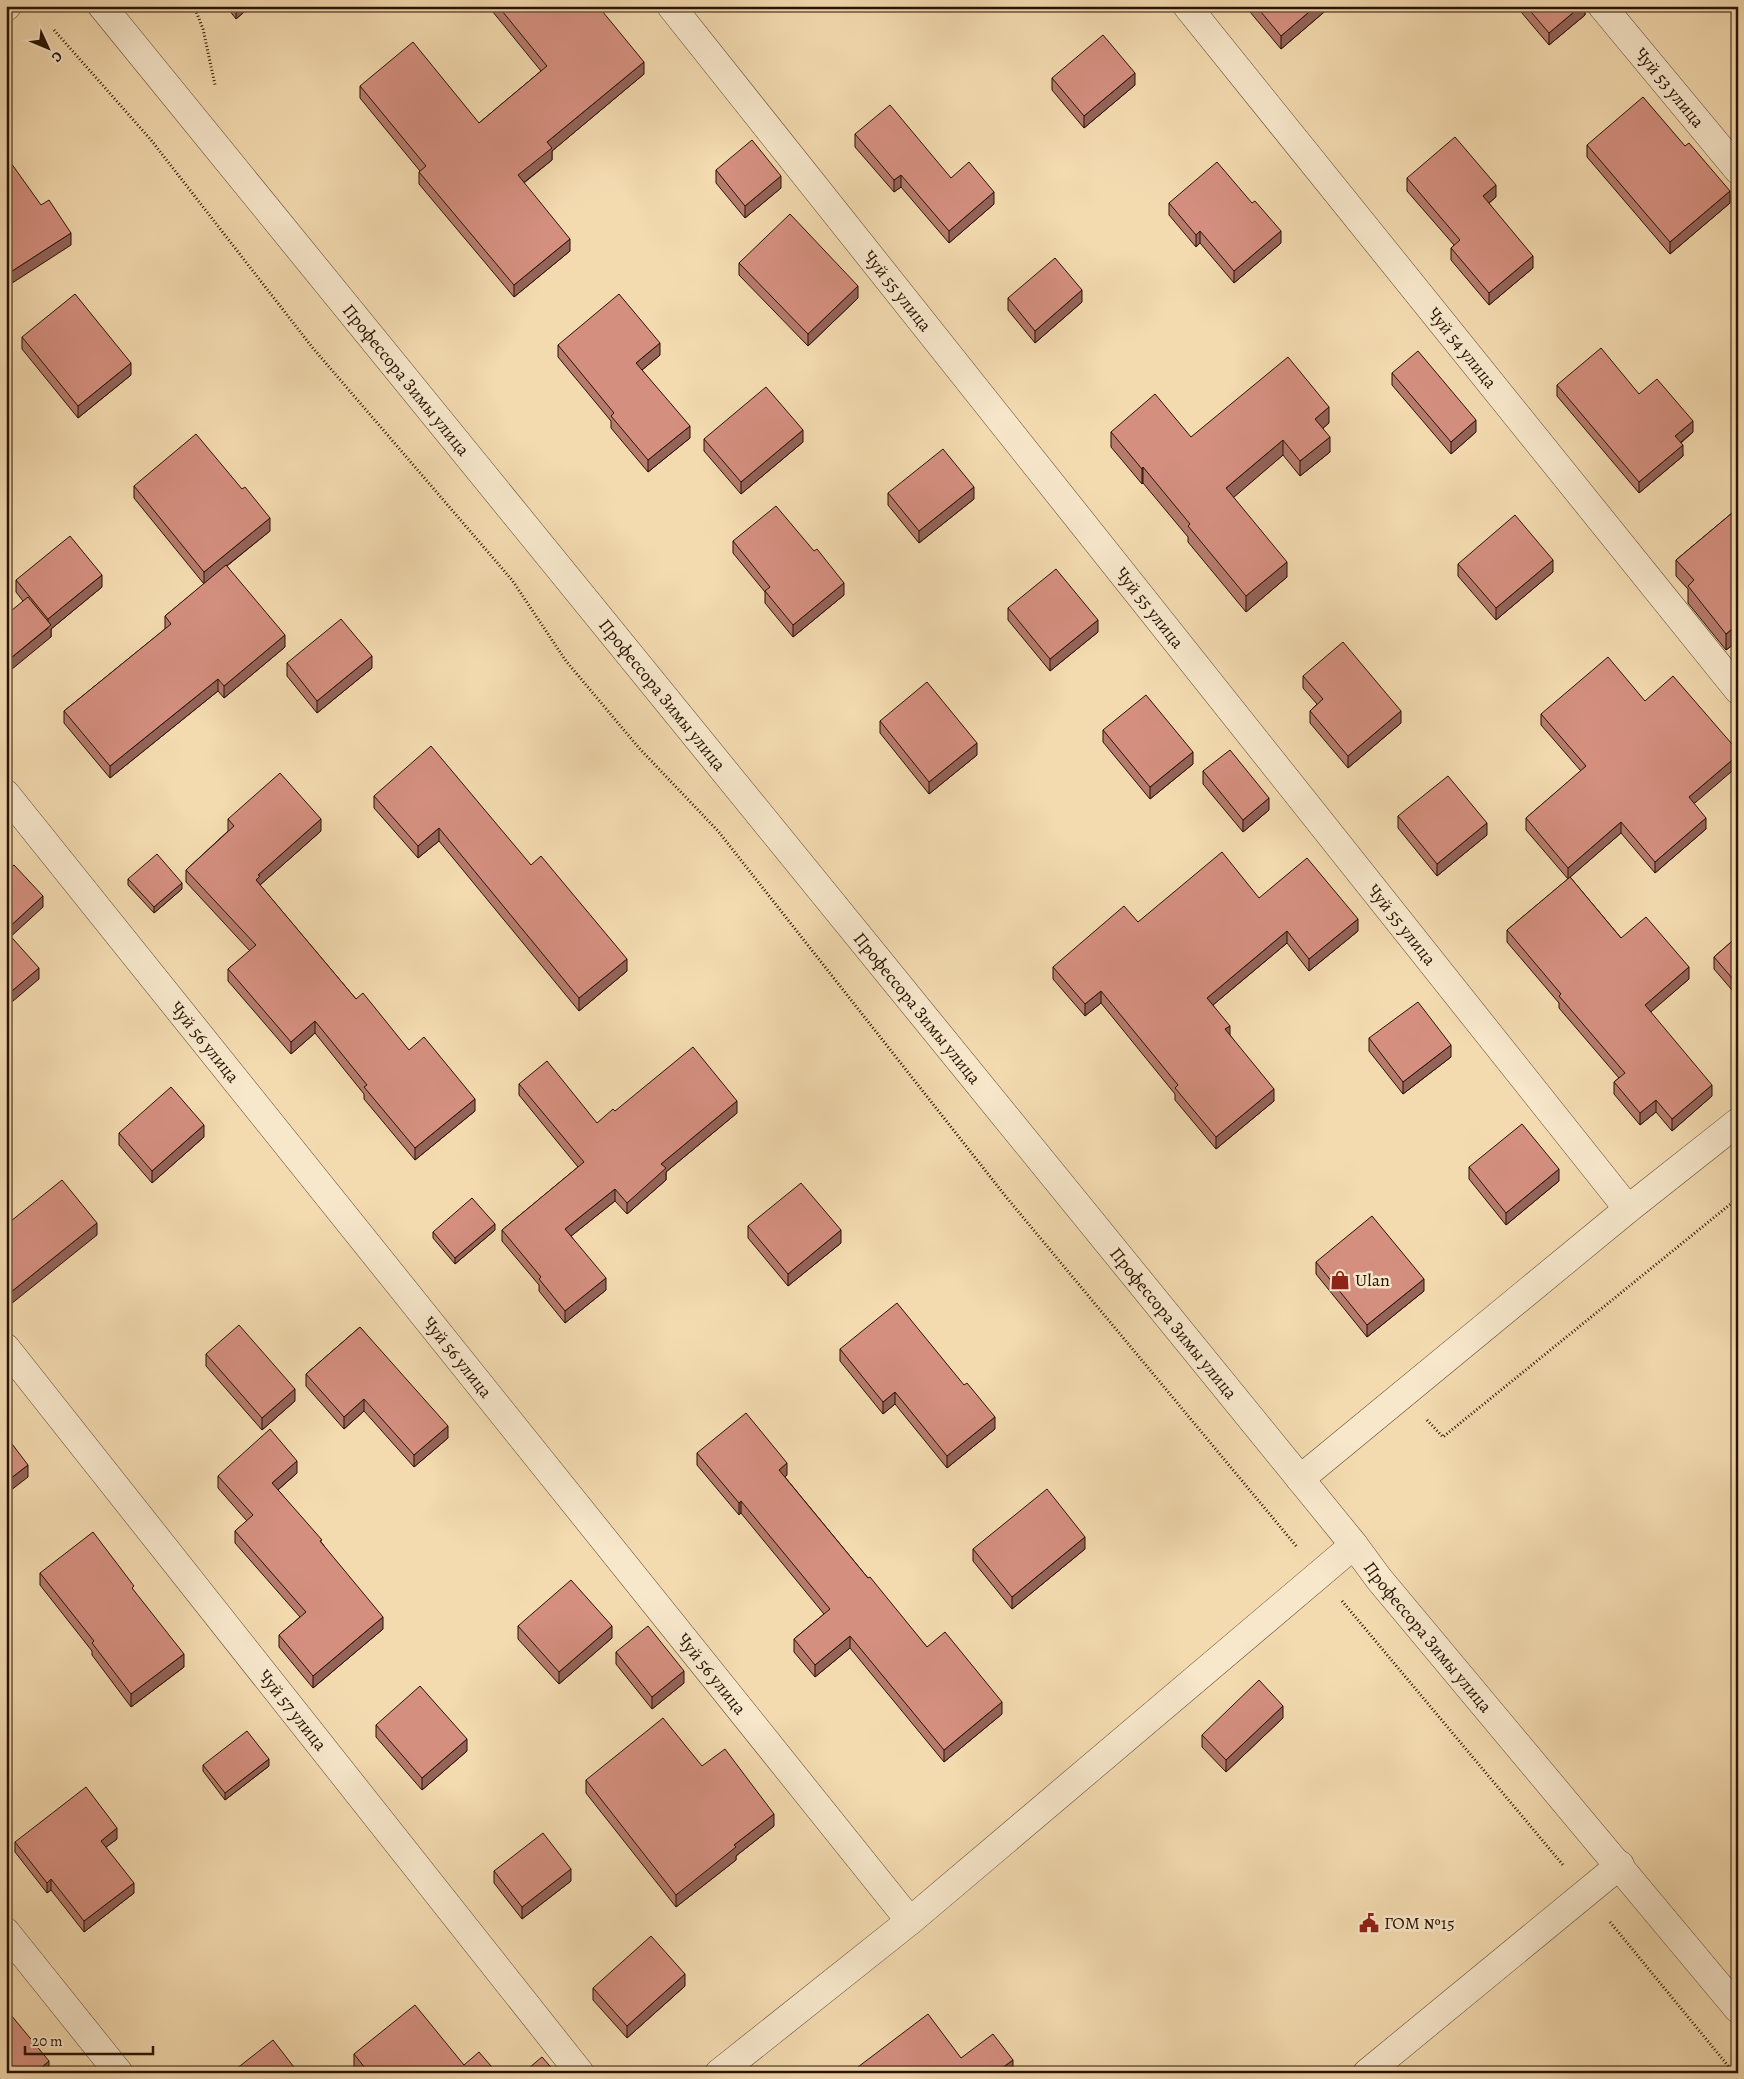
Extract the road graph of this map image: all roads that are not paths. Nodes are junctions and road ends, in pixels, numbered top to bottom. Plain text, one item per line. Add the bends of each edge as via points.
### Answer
1 (102, 6) edge
2 (671, 6) edge
3 (1187, 6) edge
4 (1602, 6) edge
5 (1738, 170) edge
6 (1738, 690) edge
7 (6, 794) edge
8 (1738, 1122) edge
9 (1628, 1209) junction
10 (6, 1348) edge
11 (1300, 1480) junction
12 (1354, 1545) junction
13 (1620, 1865) junction
14 (910, 1921) junction
15 (6, 1932) edge
16 (1738, 2008) edge
17 (119, 2073) edge
18 (580, 2073) edge
19 (719, 2073) edge
20 (1367, 2073) edge

1 - 11 street, Профессора Зимы улица
2 - 9 street, Чуй 55 улица
3 - 6 street, Чуй 54 улица
4 - 5 street, Чуй 53 улица
7 - 14 street, Чуй 56 улица
8 - 9 street
9 - 11 street
10 - 18 street, Чуй 57 улица
11 - 12 street, Профессора Зимы улица
12 - 13 street, Профессора Зимы улица via 1379,1579
12 - 14 street
13 - 16 street, Профессора Зимы улица
13 - 20 street
14 - 19 street
15 - 17 street

